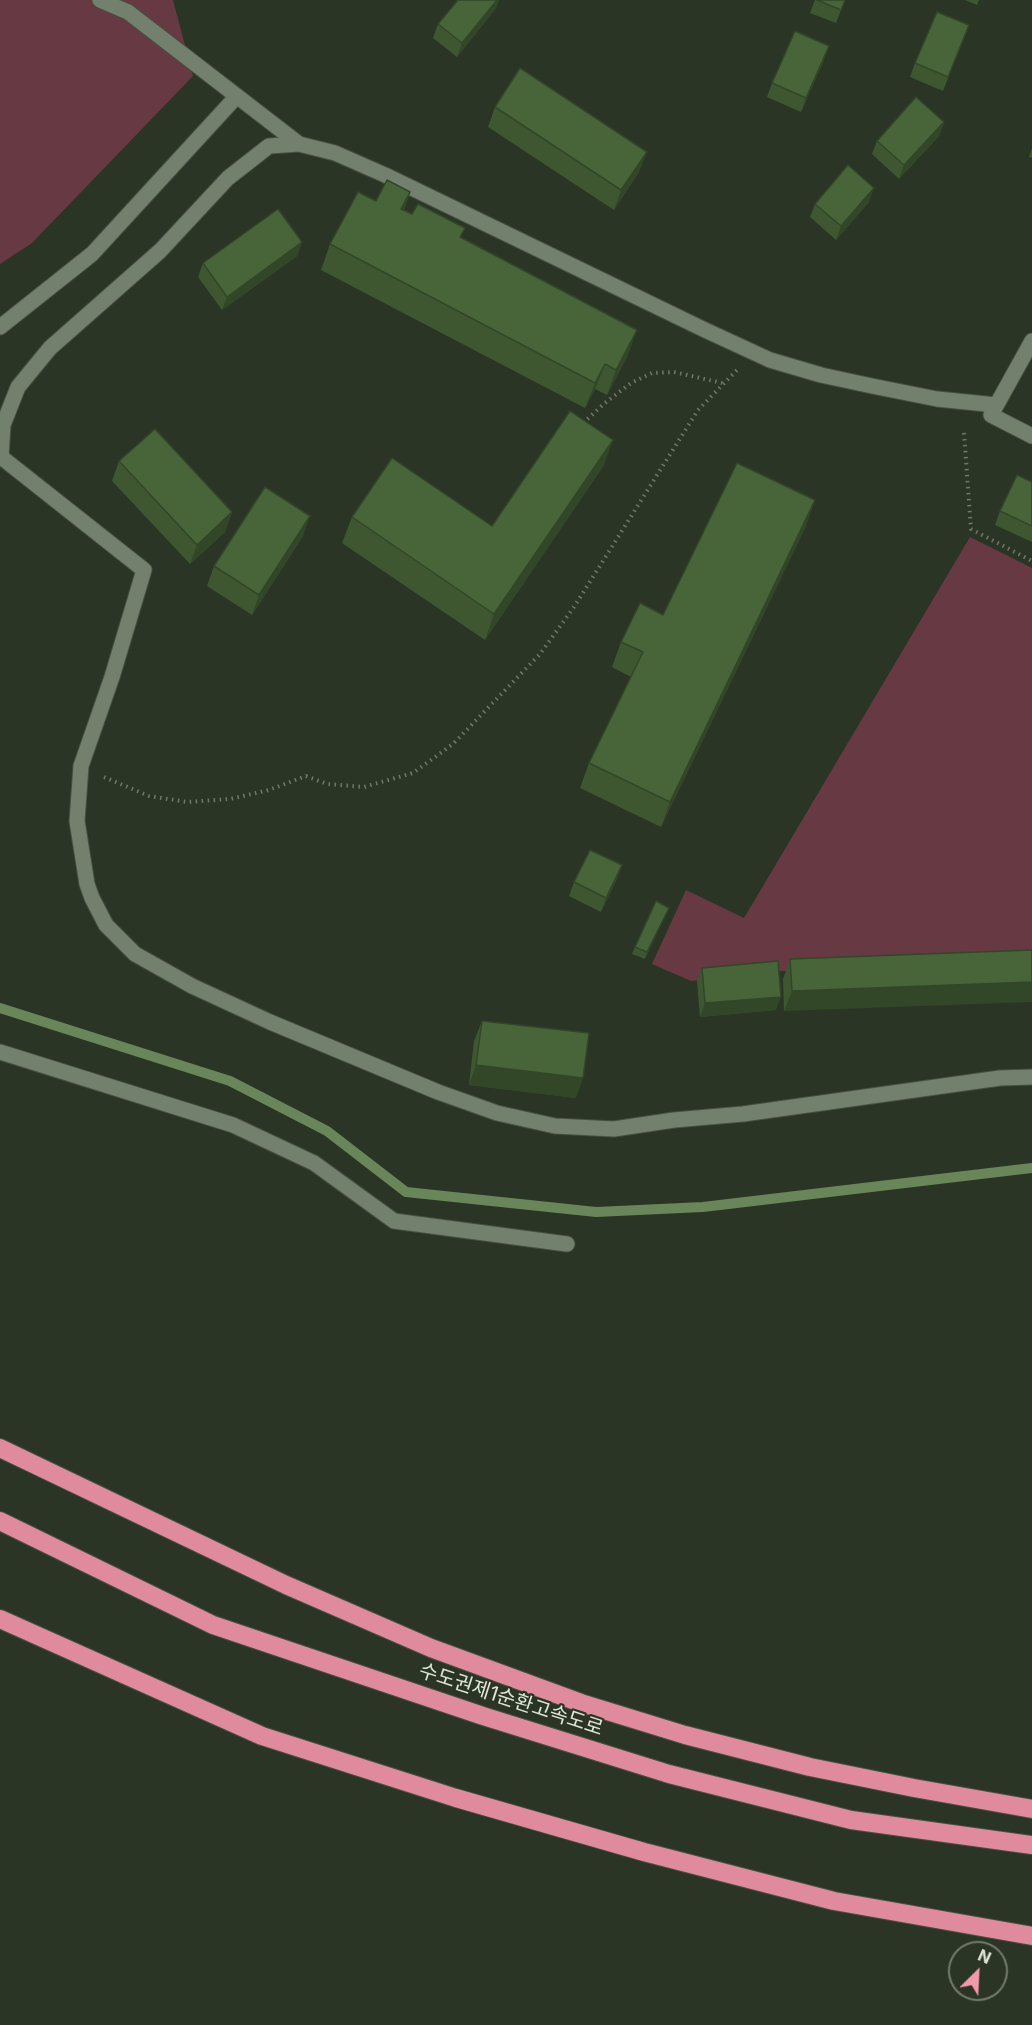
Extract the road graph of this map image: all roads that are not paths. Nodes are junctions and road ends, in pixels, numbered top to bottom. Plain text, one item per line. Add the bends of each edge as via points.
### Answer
1 (100, 0) edge
2 (237, 96) junction
3 (299, 144) junction
4 (0, 327) edge
5 (1032, 341) edge
6 (996, 405) junction
7 (1032, 436) edge
8 (0, 1052) edge
9 (1032, 1077) edge
10 (567, 1244) dead end
11 (0, 1448) edge
12 (0, 1521) edge
13 (0, 1619) edge
14 (1032, 1809) edge
15 (1032, 1845) edge
16 (1032, 1936) edge

1 - 2 street via 128,12
2 - 3 street
2 - 4 street via 92,254
3 - 6 street via 335,153 385,175 770,360 821,375 937,399
3 - 9 street via 269,146 228,178 160,251 50,348 18,387 3,425 1,457 144,570 81,766 77,820 87,884 106,925 135,954 270,1022 438,1092 496,1113 555,1126 614,1129
5 - 6 street
6 - 7 street via 991,415
8 - 10 street via 233,1125 314,1163 394,1221
11 - 14 highway via 286,1585 431,1648 581,1703 684,1735 810,1767
12 - 15 highway, 수도권제1순환고속도로 via 213,1625 483,1716 669,1774 851,1820
13 - 16 highway via 262,1736 456,1798 834,1901

